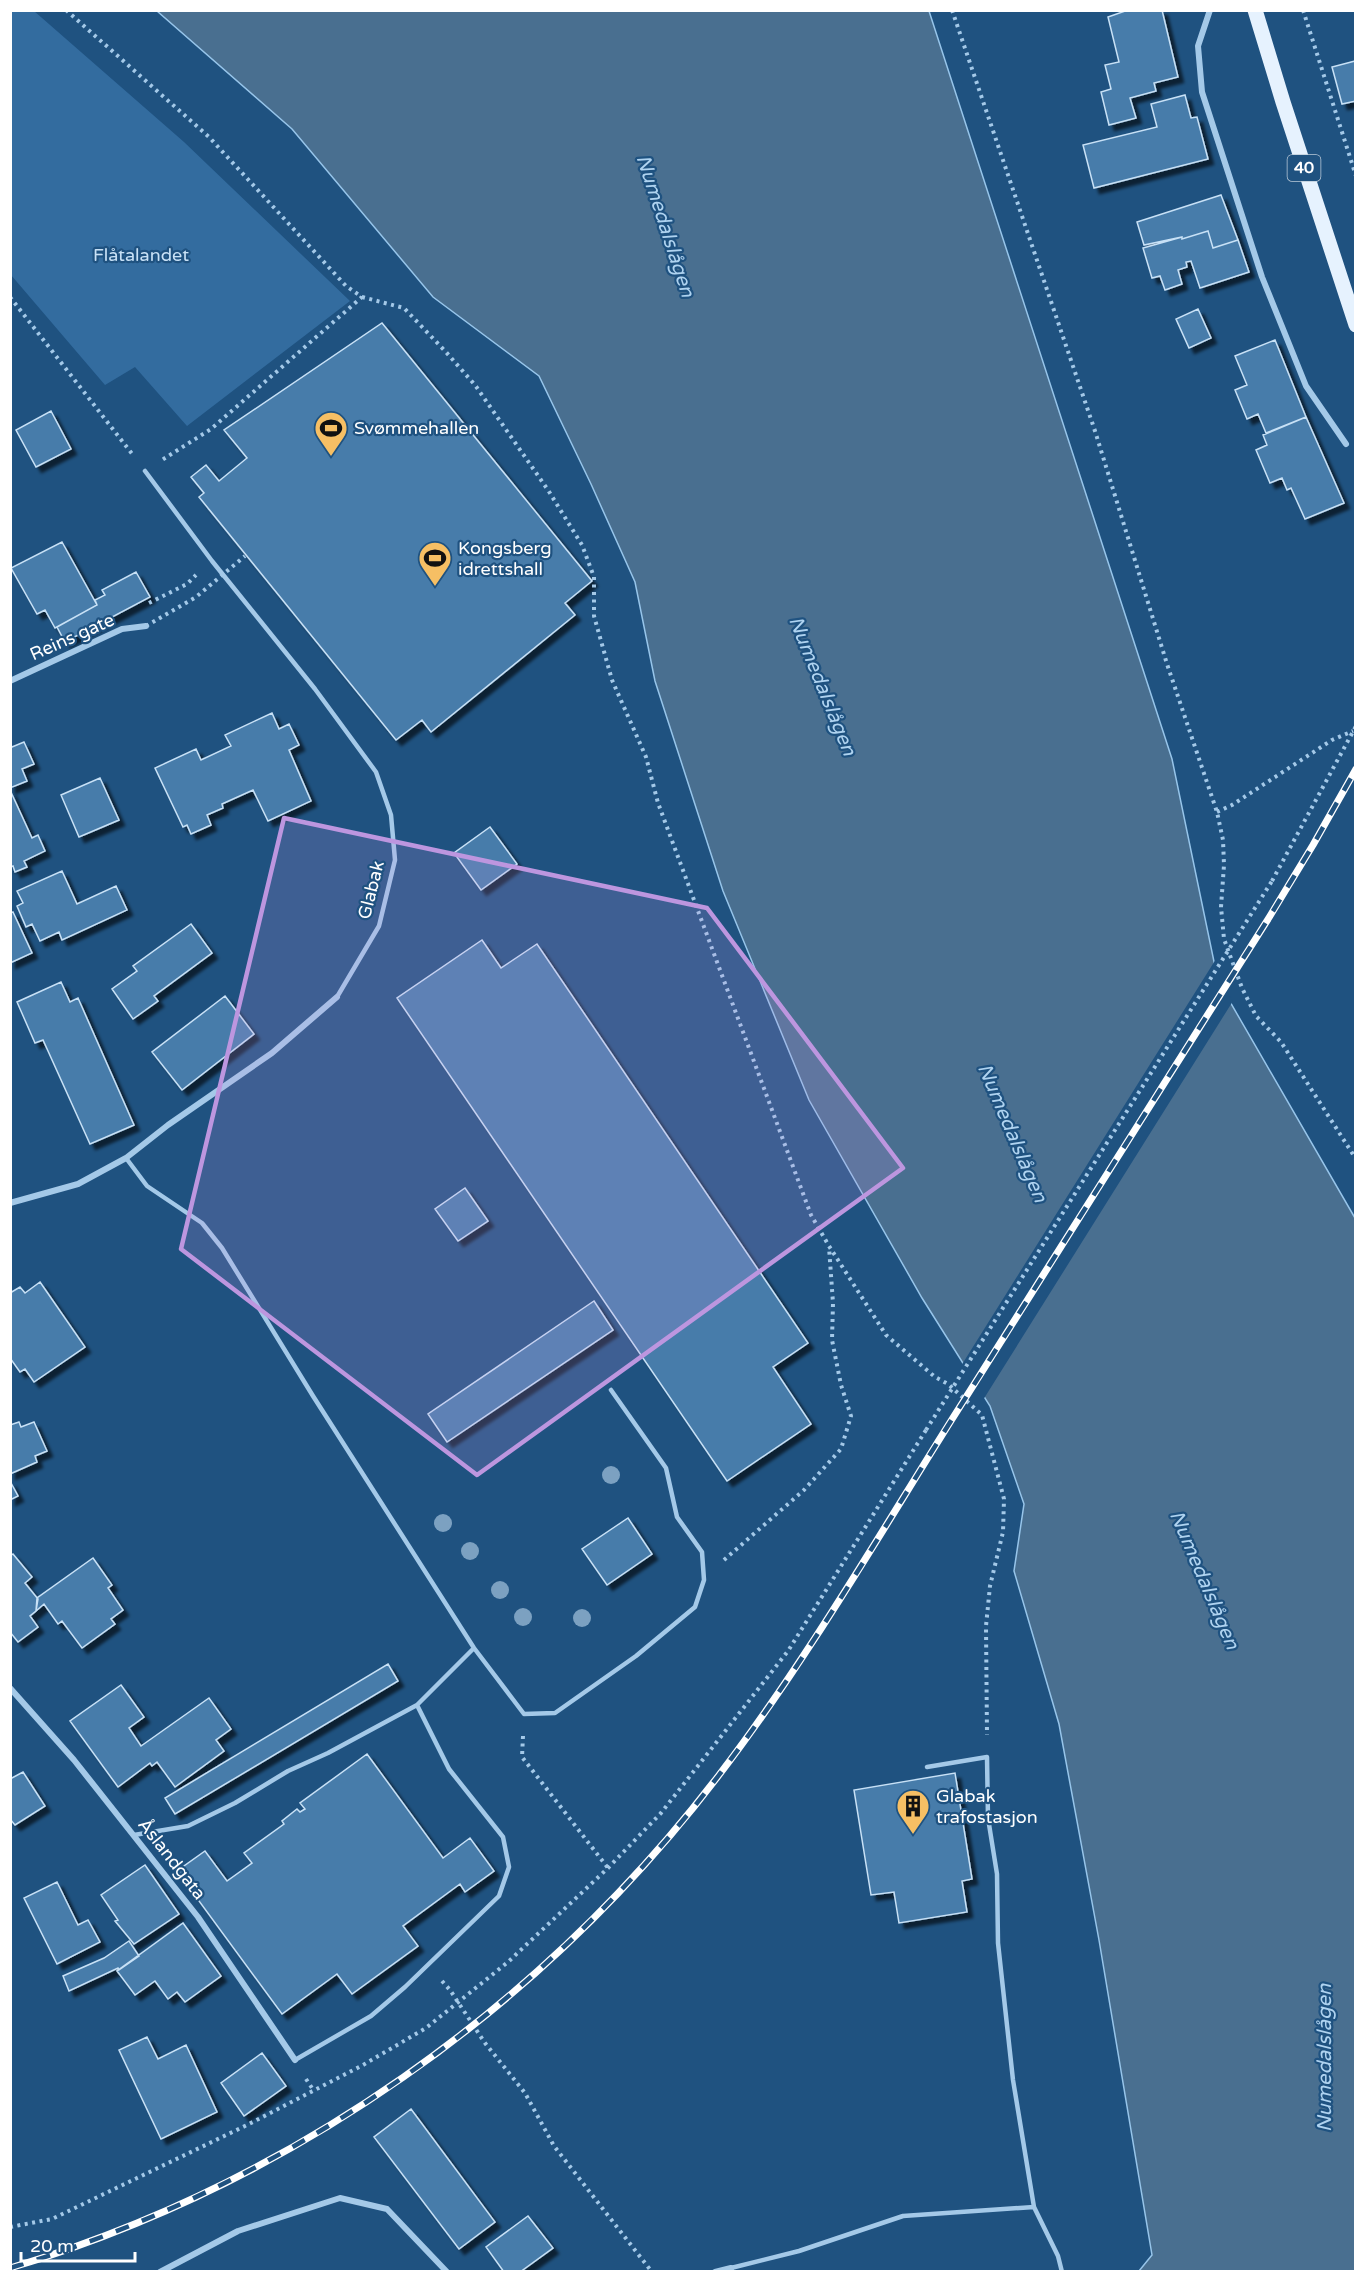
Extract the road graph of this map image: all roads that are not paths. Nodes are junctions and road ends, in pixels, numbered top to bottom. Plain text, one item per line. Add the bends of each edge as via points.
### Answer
1 (1209, 10) edge
2 (1255, 10) edge
3 (1356, 325) edge
4 (1346, 444) dead end
5 (145, 471) road end
6 (147, 626) road end
7 (10, 681) edge
8 (337, 997) joint
9 (126, 1158) junction
10 (10, 1203) edge
11 (611, 1390) dead end
12 (474, 1648) junction
13 (10, 1688) edge
14 (417, 1705) junction
15 (927, 1767) dead end
16 (134, 1835) junction
17 (295, 2060) joint
18 (1034, 2207) junction
19 (732, 2270) edge
20 (160, 2271) edge
21 (447, 2271) edge
22 (716, 2271) edge
23 (1062, 2271) edge

1 - 4 street via 1198,46 1202,92 1262,277 1306,386
2 - 3 main road, 40
5 - 8 lane, Glabak via 376,772 391,814 395,860 379,926
6 - 7 street, Reins gate via 122,629
8 - 9 street, Glabak via 272,1053
9 - 10 street, Glabak via 78,1184
9 - 12 lane via 147,1186 202,1223 222,1248
11 - 12 lane via 666,1468 677,1517 702,1551 704,1580 695,1607 636,1656 555,1713 524,1714
12 - 14 lane
13 - 16 street, Åslandgata
14 - 16 lane via 188,1826
14 - 17 lane via 449,1769 503,1837 509,1868 499,1896 427,1966 371,2016
15 - 18 lane via 987,1757 988,1818 997,1874 1004,2002
16 - 17 street, Åslandgata via 198,1917
18 - 19 lane via 903,2216
18 - 23 lane
19 - 22 street
20 - 21 street via 238,2231 340,2198 387,2209

